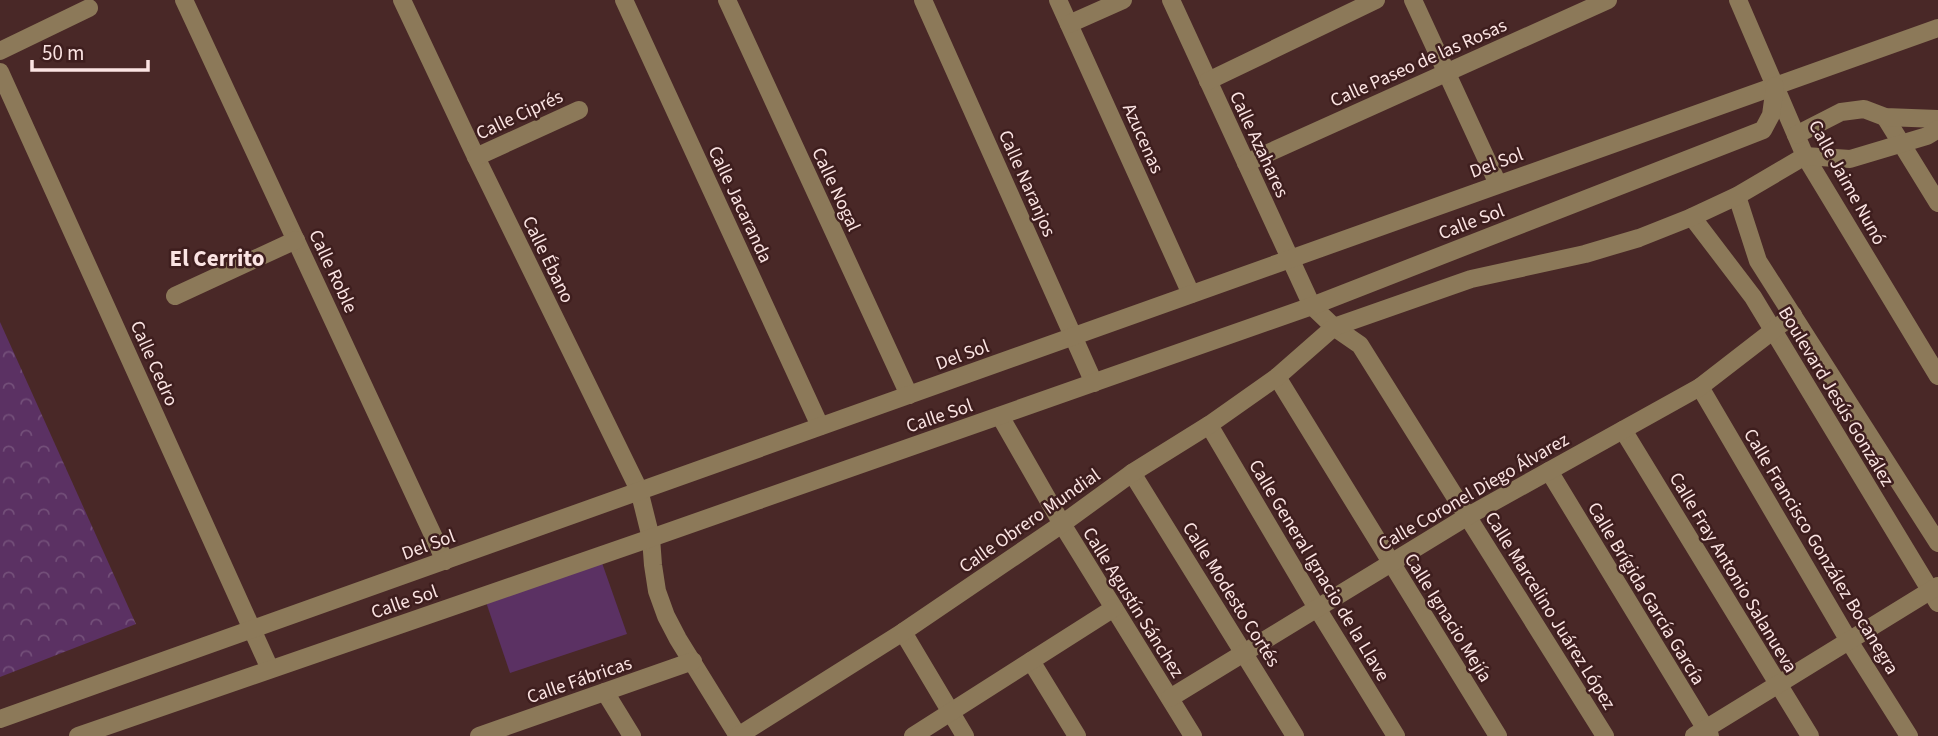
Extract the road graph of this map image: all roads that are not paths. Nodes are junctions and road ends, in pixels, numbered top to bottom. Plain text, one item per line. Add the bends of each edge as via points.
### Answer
1 (184, 0) edge
2 (402, 0) edge
3 (624, 0) edge
4 (727, 0) edge
5 (923, 0) edge
6 (1058, 0) edge
7 (1123, 0) edge
8 (1171, 0) edge
9 (1376, 0) edge
10 (1413, 0) edge
11 (1608, 0) edge
12 (1738, 0) edge
13 (89, 8) dead end
14 (1069, 24) junction
15 (1938, 28) edge
16 (0, 51) edge
17 (1, 73) edge
18 (1447, 73) junction
19 (1208, 81) junction
20 (1775, 86) junction
21 (579, 110) dead end
22 (1885, 117) junction
23 (1938, 120) edge
24 (1938, 130) edge
25 (1796, 135) junction
26 (1901, 144) junction
27 (1805, 156) junction
28 (476, 157) junction
29 (1246, 163) junction
30 (1498, 184) junction
31 (1737, 196) junction
32 (1938, 202) edge
33 (1692, 217) junction
34 (296, 240) junction
35 (1290, 259) junction
36 (1758, 261) junction
37 (1191, 294) junction
38 (175, 296) dead end
39 (1753, 298) junction
40 (1312, 306) junction
41 (1793, 315) junction
42 (1334, 327) junction
43 (1772, 331) junction
44 (1073, 336) junction
45 (1938, 376) edge
46 (1277, 377) junction
47 (1094, 383) junction
48 (1700, 387) junction
49 (909, 395) junction
50 (999, 416) junction
51 (1209, 425) junction
52 (820, 426) junction
53 (1623, 430) junction
54 (1549, 471) junction
55 (1132, 473) junction
56 (639, 490) junction
57 (1468, 516) junction
58 (1062, 524) junction
59 (651, 538) junction
60 (1938, 543) edge
61 (445, 561) junction
62 (1391, 563) junction
63 (1935, 593) edge
64 (1114, 608) junction
65 (1317, 608) junction
66 (253, 629) junction
67 (903, 632) junction
68 (1849, 641) junction
69 (1244, 653) junction
70 (693, 661) junction
71 (1031, 661) junction
72 (270, 668) junction
73 (1777, 685) junction
74 (605, 692) junction
75 (1170, 698) junction
76 (951, 712) junction
77 (0, 719) edge
78 (517, 730) edge
79 (1703, 734) edge
80 (78, 736) edge
81 (479, 736) edge
82 (632, 736) edge
83 (738, 736) edge
84 (913, 736) edge
85 (965, 736) edge
86 (1077, 736) edge
87 (1193, 736) edge
88 (1295, 736) edge
89 (1396, 736) edge
90 (1499, 736) edge
91 (1605, 736) edge
92 (1810, 736) edge
93 (1909, 736) edge

1 - 34 street, Calle Roble
2 - 28 street, Calle Ébano
3 - 52 street, Calle Jacaranda
4 - 49 street, Calle Nogal
5 - 44 street, Calle Naranjos
6 - 14 street, Azucenas
7 - 14 street
8 - 19 street, Calle Azahares
9 - 19 street
10 - 18 street
11 - 18 street, Calle Paseo de las Rosas
12 - 20 street, Calle Jaime Nunó
13 - 16 street
14 - 37 street, Azucenas
15 - 20 street, Del Sol
17 - 66 street, Calle Cedro
18 - 29 street, Calle Paseo de las Rosas
18 - 30 street
19 - 29 street, Calle Azahares
20 - 25 street, Calle Jaime Nunó
20 - 30 street, Del Sol
20 - 40 street, Calle Sol via 1771,115 1763,130
21 - 28 street, Calle Ciprés
22 - 23 street
22 - 25 street via 1864,109 1841,112
22 - 26 street
24 - 26 street
25 - 27 street, Calle Jaime Nunó
26 - 27 street via 1850,159
26 - 32 street
27 - 31 street
27 - 45 street, Calle Jaime Nunó
28 - 56 street, Calle Ébano
29 - 35 street, Calle Azahares
30 - 35 street, Del Sol
31 - 33 street
31 - 36 street, Boulevard Jesús González
33 - 39 street, Boulevard Jesús González
33 - 42 street via 1585,254 1471,279
34 - 38 street
34 - 61 street, Calle Roble
35 - 37 street, Del Sol
35 - 40 street, Calle Azahares
36 - 39 street
36 - 41 street, Boulevard Jesús González
37 - 44 street, Del Sol
39 - 43 street, Boulevard Jesús González
40 - 42 street, Calle Marcelino Juárez López
40 - 47 street, Calle Sol
41 - 43 street, Calle Coronel Diego Álvarez
41 - 60 street, Boulevard Jesús González
42 - 46 street, Calle Obrero Mundial
42 - 57 street, Calle Marcelino Juárez López via 1360,345
43 - 48 street, Calle Coronel Diego Álvarez
43 - 63 street, Boulevard Jesús González
44 - 47 street, Calle Naranjos
44 - 49 street, Del Sol
46 - 51 street, Calle Obrero Mundial
46 - 62 street, Calle Ignacio Mejía
47 - 50 street, Calle Sol
48 - 53 street, Calle Coronel Diego Álvarez
48 - 68 street, Calle Francisco González Bocanegra
49 - 52 street, Del Sol
50 - 58 street, Calle Agustín Sánchez
50 - 59 street, Calle Sol
51 - 55 street, Calle Obrero Mundial
51 - 65 street, Calle General Ignacio de la Llave
52 - 56 street, Del Sol
53 - 54 street, Calle Coronel Diego Álvarez
53 - 73 street, Calle Fray Antonio Salanueva
54 - 57 street, Calle Coronel Diego Álvarez
54 - 79 street, Calle Brígida García García
55 - 58 street, Calle Obrero Mundial
55 - 69 street, Calle Modesto Cortés
56 - 59 street, Calle Ébano
56 - 61 street, Del Sol
57 - 62 street, Calle Coronel Diego Álvarez
57 - 91 street, Calle Marcelino Juárez López
58 - 64 street, Calle Agustín Sánchez
58 - 67 street, Calle Obrero Mundial
59 - 70 street, Calle Ébano via 657,591
59 - 72 street, Calle Sol
61 - 66 street, Del Sol
62 - 65 street, Calle Coronel Diego Álvarez
62 - 90 street, Calle Ignacio Mejía
63 - 68 street
64 - 71 street
64 - 75 street, Calle Agustín Sánchez
65 - 69 street, Calle Coronel Diego Álvarez
65 - 89 street, Calle General Ignacio de la Llave
66 - 72 street, Calle Cedro
66 - 77 street, Del Sol
67 - 76 street
67 - 83 street, Calle Obrero Mundial
68 - 73 street
68 - 93 street, Calle Francisco González Bocanegra
69 - 75 street, Calle Coronel Diego Álvarez
69 - 88 street, Calle Modesto Cortés
70 - 74 street, Calle Fábricas
70 - 83 street, Calle Ébano
71 - 76 street
71 - 86 street
72 - 80 street, Calle Sol
73 - 79 street
73 - 92 street, Calle Fray Antonio Salanueva
74 - 78 street, Calle Fábricas
74 - 82 street
75 - 87 street, Calle Agustín Sánchez
76 - 84 street
76 - 85 street
78 - 81 street, Calle Fábricas

